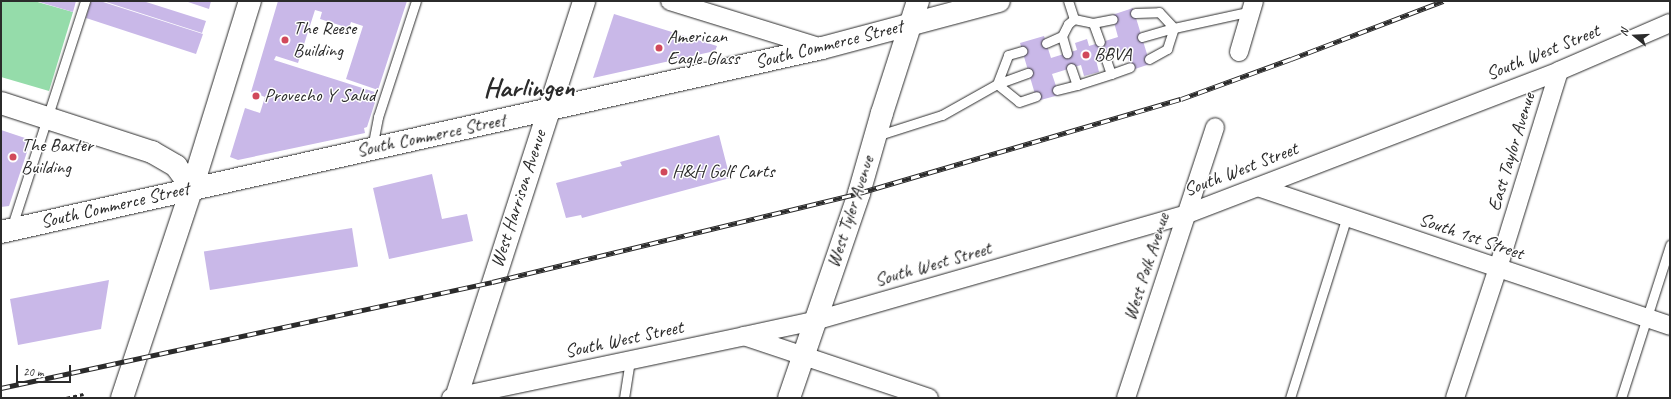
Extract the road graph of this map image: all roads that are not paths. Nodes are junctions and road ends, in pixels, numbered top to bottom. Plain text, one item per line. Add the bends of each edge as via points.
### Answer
1 (85, 1) edge
2 (250, 1) edge
3 (416, 1) edge
4 (584, 1) edge
5 (670, 1) edge
6 (918, 1) edge
7 (1000, 1) edge
8 (1068, 1) edge
9 (1253, 6) edge
10 (1135, 13) dead end
11 (1074, 19) junction
12 (1113, 19) dead end
13 (1093, 23) junction
14 (1670, 23) edge
15 (910, 25) junction
16 (1174, 28) junction
17 (1062, 36) junction
18 (1142, 37) dead end
19 (1100, 42) dead end
20 (1046, 43) dead end
21 (822, 48) junction
22 (1022, 51) dead end
23 (1239, 52) dead end
24 (1066, 53) dead end
25 (1105, 57) dead end
26 (1149, 59) dead end
27 (1130, 67) dead end
28 (1071, 68) dead end
29 (1559, 71) junction
30 (1028, 73) dead end
31 (1111, 74) junction
32 (996, 84) junction
33 (1077, 84) junction
34 (1058, 90) dead end
35 (1036, 96) dead end
36 (1, 104) edge
37 (548, 110) junction
38 (47, 118) junction
39 (1215, 127) dead end
40 (875, 136) junction
41 (372, 148) junction
42 (1258, 186) junction
43 (192, 188) junction
44 (1187, 214) junction
45 (1347, 216) junction
46 (6, 231) edge
47 (1670, 245) edge
48 (1498, 268) junction
49 (1646, 318) junction
50 (814, 321) junction
51 (1670, 326) edge
52 (744, 336) junction
53 (803, 357) junction
54 (630, 360) junction
55 (122, 398) edge
56 (454, 398) edge
57 (624, 398) edge
58 (789, 398) edge
59 (929, 398) edge
60 (1126, 398) edge
61 (1290, 398) edge
62 (1455, 398) edge
63 (1621, 398) edge

1 - 38 lane
2 - 43 main road
3 - 41 lane via 378,116
4 - 37 main road, West Harrison Avenue
5 - 21 street
6 - 15 main road, West Tyler Avenue
7 - 15 main road, South Commerce Street
8 - 11 lane
9 - 16 lane
9 - 23 street
10 - 16 lane via 1159,12
11 - 13 lane
11 - 17 lane via 1068,24
12 - 13 lane
13 - 19 lane
14 - 29 street, South West Street
15 - 21 main road, South Commerce Street
15 - 40 main road, West Tyler Avenue
16 - 18 lane
16 - 26 lane via 1167,49
17 - 20 lane
17 - 24 lane
21 - 37 main road, South Commerce Street
22 - 32 lane via 1008,55
25 - 31 lane
27 - 31 lane
28 - 33 lane
29 - 42 street, South West Street
29 - 48 street, East Taylor Avenue
30 - 32 lane
31 - 33 lane
32 - 35 lane via 1019,102
32 - 40 lane via 942,115
33 - 34 lane
36 - 38 main road
37 - 41 main road, South Commerce Street
37 - 56 main road, West Harrison Avenue
38 - 43 main road via 152,152 176,166
38 - 46 lane
39 - 44 street, West Polk Avenue
40 - 50 main road, West Tyler Avenue via 859,193
41 - 43 main road, South Commerce Street
42 - 44 street, South West Street
42 - 45 street, South 1st Street
43 - 46 main road, South Commerce Street
43 - 55 main road
44 - 50 street, South West Street
44 - 60 street, West Polk Avenue
45 - 48 street, South 1st Street
45 - 61 lane
47 - 49 lane
48 - 49 street, South 1st Street
48 - 62 street, East Taylor Avenue
49 - 51 street, South 1st Street
49 - 63 lane
50 - 52 street, South West Street
50 - 53 main road, West Tyler Avenue
52 - 53 street
52 - 54 street, South West Street
53 - 58 main road, West Tyler Avenue
53 - 59 street
54 - 56 street, South West Street
54 - 57 lane

